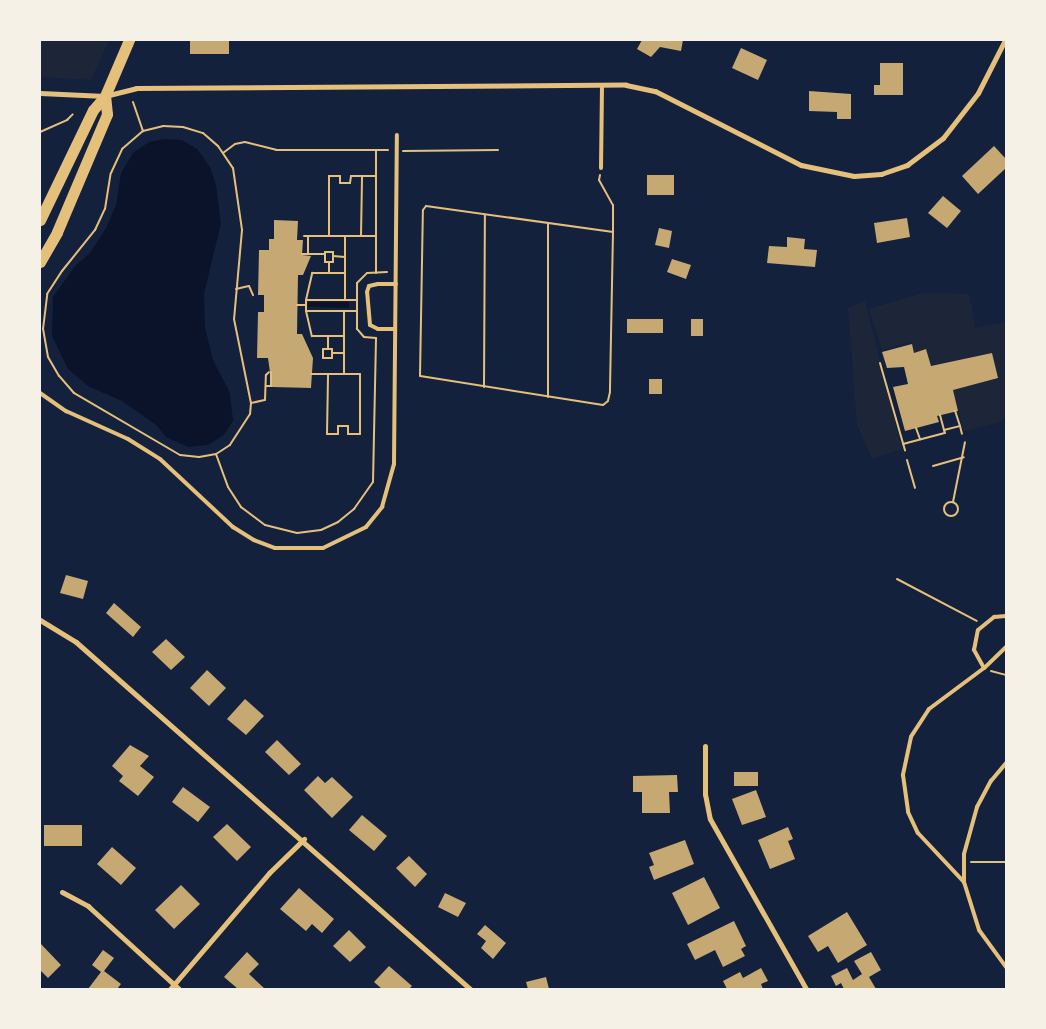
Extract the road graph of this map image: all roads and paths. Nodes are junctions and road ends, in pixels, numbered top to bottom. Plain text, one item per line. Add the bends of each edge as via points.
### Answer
1 (128, 40) edge
2 (1005, 40) edge
3 (602, 85) junction
4 (40, 93) edge
5 (104, 96) junction
6 (133, 102) dead end
7 (73, 114) dead end
8 (143, 131) junction
9 (40, 132) edge
10 (397, 135) dead end
11 (376, 150) junction
12 (498, 150) dead end
13 (397, 151) junction
14 (223, 153) junction
15 (601, 168) joint
16 (362, 176) junction
17 (376, 176) junction
18 (485, 215) junction
19 (40, 220) edge
20 (548, 223) junction
21 (613, 232) junction
22 (304, 236) dead end
23 (308, 236) junction
24 (329, 236) junction
25 (345, 236) junction
26 (361, 236) junction
27 (376, 236) junction
28 (302, 254) dead end
29 (308, 254) junction
30 (325, 254) junction
31 (333, 256) junction
32 (345, 257) junction
33 (40, 262) edge
34 (329, 262) junction
35 (329, 273) junction
36 (345, 273) junction
37 (376, 273) dead end
38 (396, 284) junction
39 (236, 289) junction
40 (253, 295) dead end
41 (306, 300) junction
42 (345, 300) junction
43 (357, 300) dead end
44 (298, 305) dead end
45 (306, 305) junction
46 (306, 311) junction
47 (344, 311) junction
48 (357, 311) dead end
49 (43, 328) junction
50 (395, 328) junction
51 (40, 332) edge
52 (328, 336) junction
53 (344, 336) junction
54 (376, 338) dead end
55 (328, 348) junction
56 (332, 353) junction
57 (344, 353) junction
58 (880, 363) dead end
59 (311, 374) dead end
60 (328, 374) junction
61 (344, 374) junction
62 (266, 386) junction
63 (484, 388) junction
64 (40, 393) edge
65 (548, 397) junction
66 (251, 403) junction
67 (955, 411) dead end
68 (940, 415) dead end
69 (960, 426) junction
70 (916, 428) dead end
71 (944, 430) junction
72 (962, 434) dead end
73 (920, 440) junction
74 (965, 442) dead end
75 (903, 444) junction
76 (904, 450) dead end
77 (216, 454) junction
78 (964, 457) junction
79 (907, 460) dead end
80 (933, 466) dead end
81 (915, 488) dead end
82 (953, 502) junction
83 (897, 579) dead end
84 (1006, 616) edge
85 (40, 620) edge
86 (983, 624) junction
87 (1006, 646) edge
88 (984, 668) junction
89 (1006, 675) edge
90 (705, 746) dead end
91 (1006, 763) edge
92 (304, 839) junction
93 (1006, 862) edge
94 (964, 863) junction
95 (964, 882) junction
96 (62, 892) dead end
97 (1006, 967) edge
98 (171, 986) edge
99 (179, 989) edge
100 (470, 989) edge
101 (806, 989) edge

1 - 5 main road
2 - 3 street via 978,93 943,138 907,165 881,174 854,176 801,165 655,91 626,85
3 - 5 street via 136,88
3 - 15 lane
4 - 5 street
5 - 19 main road via 93,110
5 - 33 main road via 108,114 57,232
6 - 8 path
7 - 9 path
8 - 14 path via 163,126 183,127 203,133
8 - 49 path via 122,149 111,173 96,230 62,270 47,294
10 - 13 lane
11 - 13 path
11 - 14 path via 276,150 245,142 235,144
11 - 17 path
12 - 13 path
13 - 38 lane
14 - 39 path via 233,168 242,230 242,261
15 - 21 path via 599,180 613,205
16 - 17 path
16 - 24 path via 350,176 350,183 340,183 340,176 330,176
16 - 26 path
17 - 27 path
18 - 20 path
18 - 63 path
18 - 63 path via 426,206 423,210 420,376
20 - 21 path
20 - 65 path
21 - 65 path via 608,401 603,405
22 - 23 path
23 - 24 path
23 - 29 path
24 - 25 path
25 - 26 path
25 - 32 path
26 - 27 path
27 - 37 path
28 - 29 path
29 - 30 path
30 - 31 path via 333,252
30 - 34 path via 325,262
31 - 32 path
31 - 34 path via 333,262
32 - 36 path
34 - 35 path
35 - 36 path
35 - 41 path via 312,273
36 - 42 path
38 - 50 lane
38 - 50 lane via 369,286 367,292 370,325 378,329
39 - 40 path via 249,286
39 - 66 path via 237,337
41 - 42 path
41 - 45 path
42 - 43 path
44 - 45 path
45 - 46 path
46 - 47 path
46 - 52 path via 312,336
47 - 48 path
47 - 53 path
49 - 51 path
49 - 77 path via 48,356 59,376 91,405 113,413 180,455 200,457
50 - 64 lane via 394,464 391,483 382,507 366,527 323,548 275,548 254,540 233,527 160,459 128,439 66,411
52 - 53 path
52 - 55 path
53 - 57 path
54 - 77 path via 373,482 354,509 338,522 321,530 297,533 265,525 241,507 228,486
55 - 56 path via 332,348
55 - 56 path via 323,348 323,358 332,358
56 - 57 path
57 - 61 path
58 - 75 path
59 - 60 path
60 - 61 path
60 - 61 path via 327,434 338,434 338,426 348,426 348,434 360,434 360,374
62 - 62 path via 270,372 271,386
62 - 66 path via 265,400
63 - 65 path
66 - 77 path via 241,433 230,446
67 - 69 path
68 - 71 path
69 - 71 path
69 - 72 path
70 - 73 path
71 - 73 path via 945,433
73 - 75 path
74 - 78 path
75 - 76 path
78 - 80 path
78 - 82 path
79 - 81 path
82 - 82 path via 944,506 948,516 958,511
83 - 86 path
84 - 86 lane via 994,617
85 - 92 street via 76,642
86 - 88 lane via 974,640 974,650
87 - 88 lane
88 - 89 path
88 - 95 lane via 929,709 918,724 905,756 903,775 908,812 918,833
90 - 101 street via 705,794 710,819
91 - 94 lane via 977,806
92 - 98 street via 269,873
92 - 100 street
93 - 94 path
94 - 95 lane
95 - 97 lane via 979,930
96 - 98 street via 88,906
98 - 99 street

